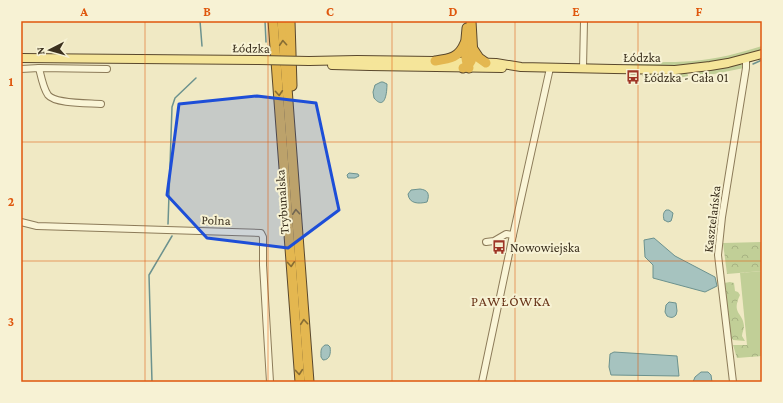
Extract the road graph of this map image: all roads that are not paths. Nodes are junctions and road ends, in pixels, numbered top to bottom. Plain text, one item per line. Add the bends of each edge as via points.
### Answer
1 (269, 21) edge
2 (273, 21) edge
3 (282, 21) edge
4 (290, 21) edge
5 (466, 21) edge
6 (471, 21) edge
7 (584, 21) edge
8 (466, 40) junction
9 (473, 48) junction
10 (276, 54) junction
11 (762, 54) edge
12 (21, 58) edge
13 (746, 58) junction
14 (309, 61) junction
15 (435, 61) junction
16 (486, 63) junction
17 (467, 65) junction
18 (521, 67) junction
19 (39, 68) junction
20 (550, 68) junction
21 (583, 68) junction
22 (21, 69) edge
23 (107, 70) dead end
24 (101, 104) dead end
25 (290, 137) junction
26 (21, 222) edge
27 (513, 235) junction
28 (486, 242) dead end
29 (270, 382) edge
30 (300, 382) edge
31 (309, 382) edge
32 (482, 382) edge
33 (733, 382) edge

1 - 10 highway
2 - 10 highway, Trybunalska
25 -> 3 highway, Trybunalska
4 - 25 highway via 293,109
5 - 8 highway
6 - 9 highway
7 - 21 street
8 - 15 highway via 456,56
8 - 17 highway
9 - 16 highway
9 - 17 highway via 473,56
10 -> 30 highway, Trybunalska
11 - 13 main road, Łódzka
12 - 14 main road, Łódzka, bridge
13 - 21 main road, Łódzka via 675,70
13 - 33 street, Kasztelańska via 718,245
14 - 15 main road, Łódzka
14 - 17 main road, Łódzka via 343,65
15 - 17 main road, Łódzka
16 - 17 main road, Łódzka
16 - 18 main road, Łódzka
17 - 18 main road, Łódzka
18 - 20 main road, Łódzka
19 - 22 street
19 - 23 street
19 - 24 street via 52,99
20 - 21 main road, Łódzka
20 - 27 street
31 -> 25 highway, Trybunalska
26 - 29 street, Polna via 37,226 261,233
27 - 28 street via 506,234 494,241
27 - 32 street

